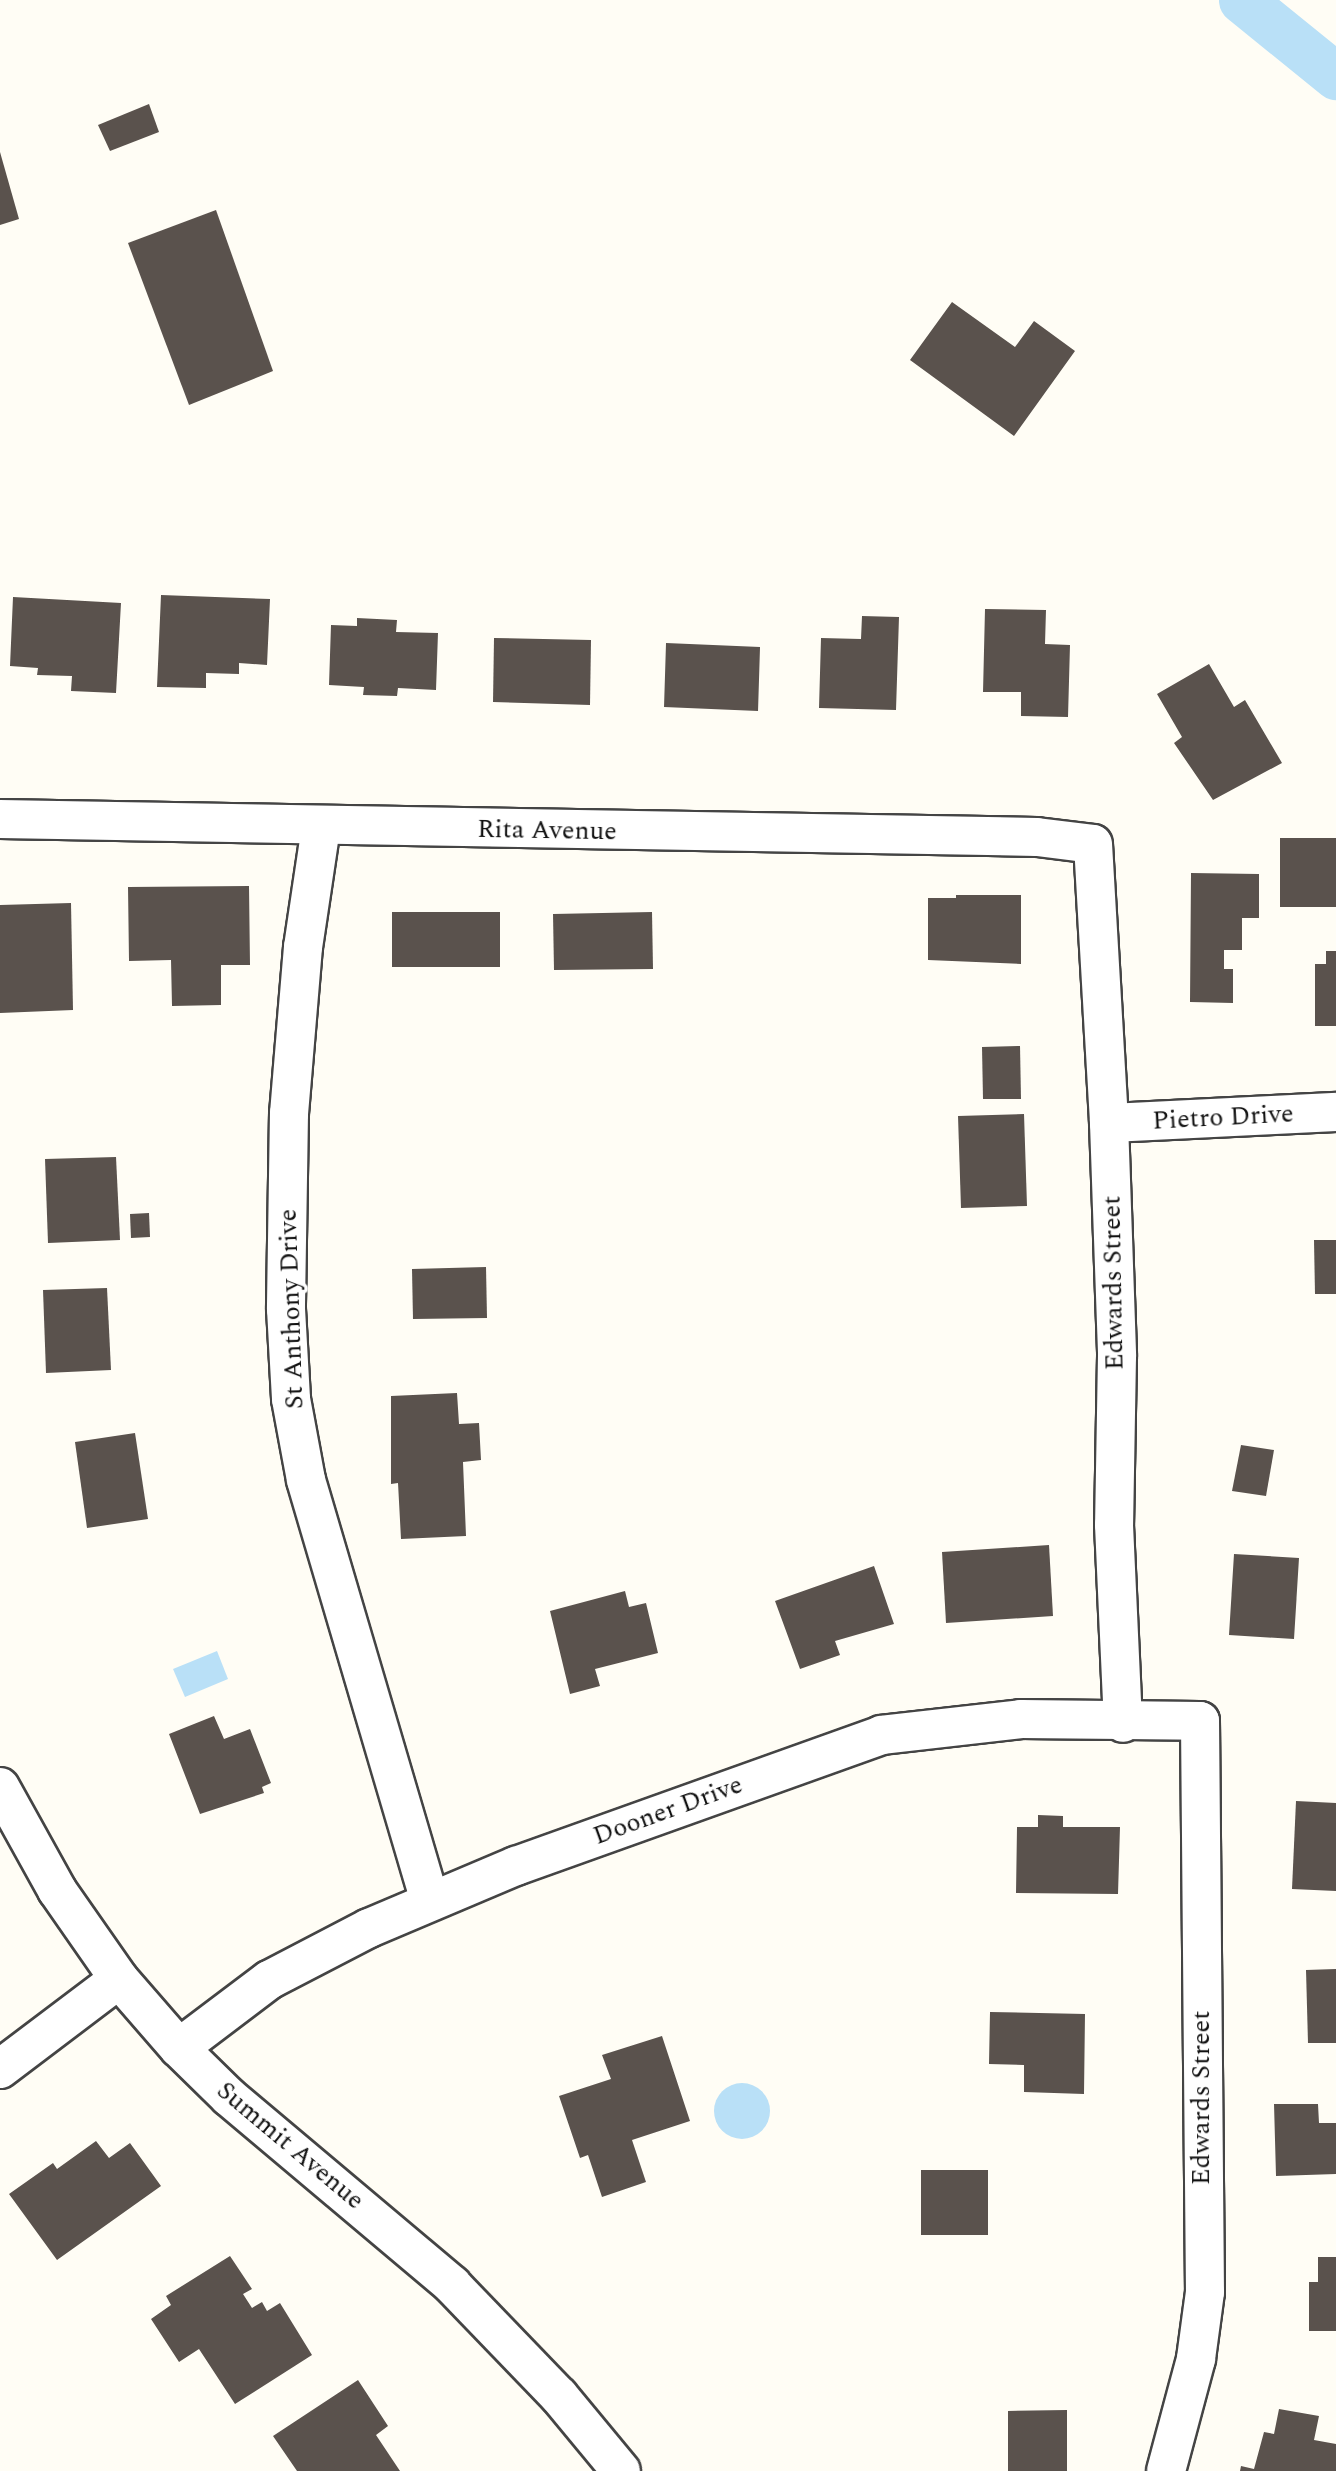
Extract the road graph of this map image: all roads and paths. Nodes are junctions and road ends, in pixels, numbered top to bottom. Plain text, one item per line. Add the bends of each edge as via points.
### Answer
1 (0, 819) edge
2 (321, 827) junction
3 (1093, 844) joint
4 (1336, 1112) edge
5 (1109, 1123) junction
6 (1200, 1721) joint
7 (1122, 1723) junction
8 (0, 1787) edge
9 (430, 1901) junction
10 (119, 1979) junction
11 (179, 2048) junction
12 (0, 2069) edge
13 (621, 2471) edge
14 (1166, 2471) edge

1 - 2 street, Rita Avenue
2 - 3 street, Rita Avenue via 1037,837
2 - 9 street, St Anthony Drive via 303,947 289,1113 286,1309 291,1399 306,1480
3 - 5 street, Edwards Street
4 - 5 street, Pietro Drive
5 - 7 street, Edwards Street via 1117,1356 1114,1525
6 - 7 street, Dooner Drive
6 - 14 street, Edwards Street via 1205,2292 1196,2359
7 - 9 street, Dooner Drive via 1021,1719 881,1735
8 - 10 street, Summit Avenue via 57,1890
9 - 11 street, Dooner Drive via 269,1980
10 - 11 street, Summit Avenue
10 - 12 street
11 - 13 street, Summit Avenue via 229,2097 452,2285 559,2396

